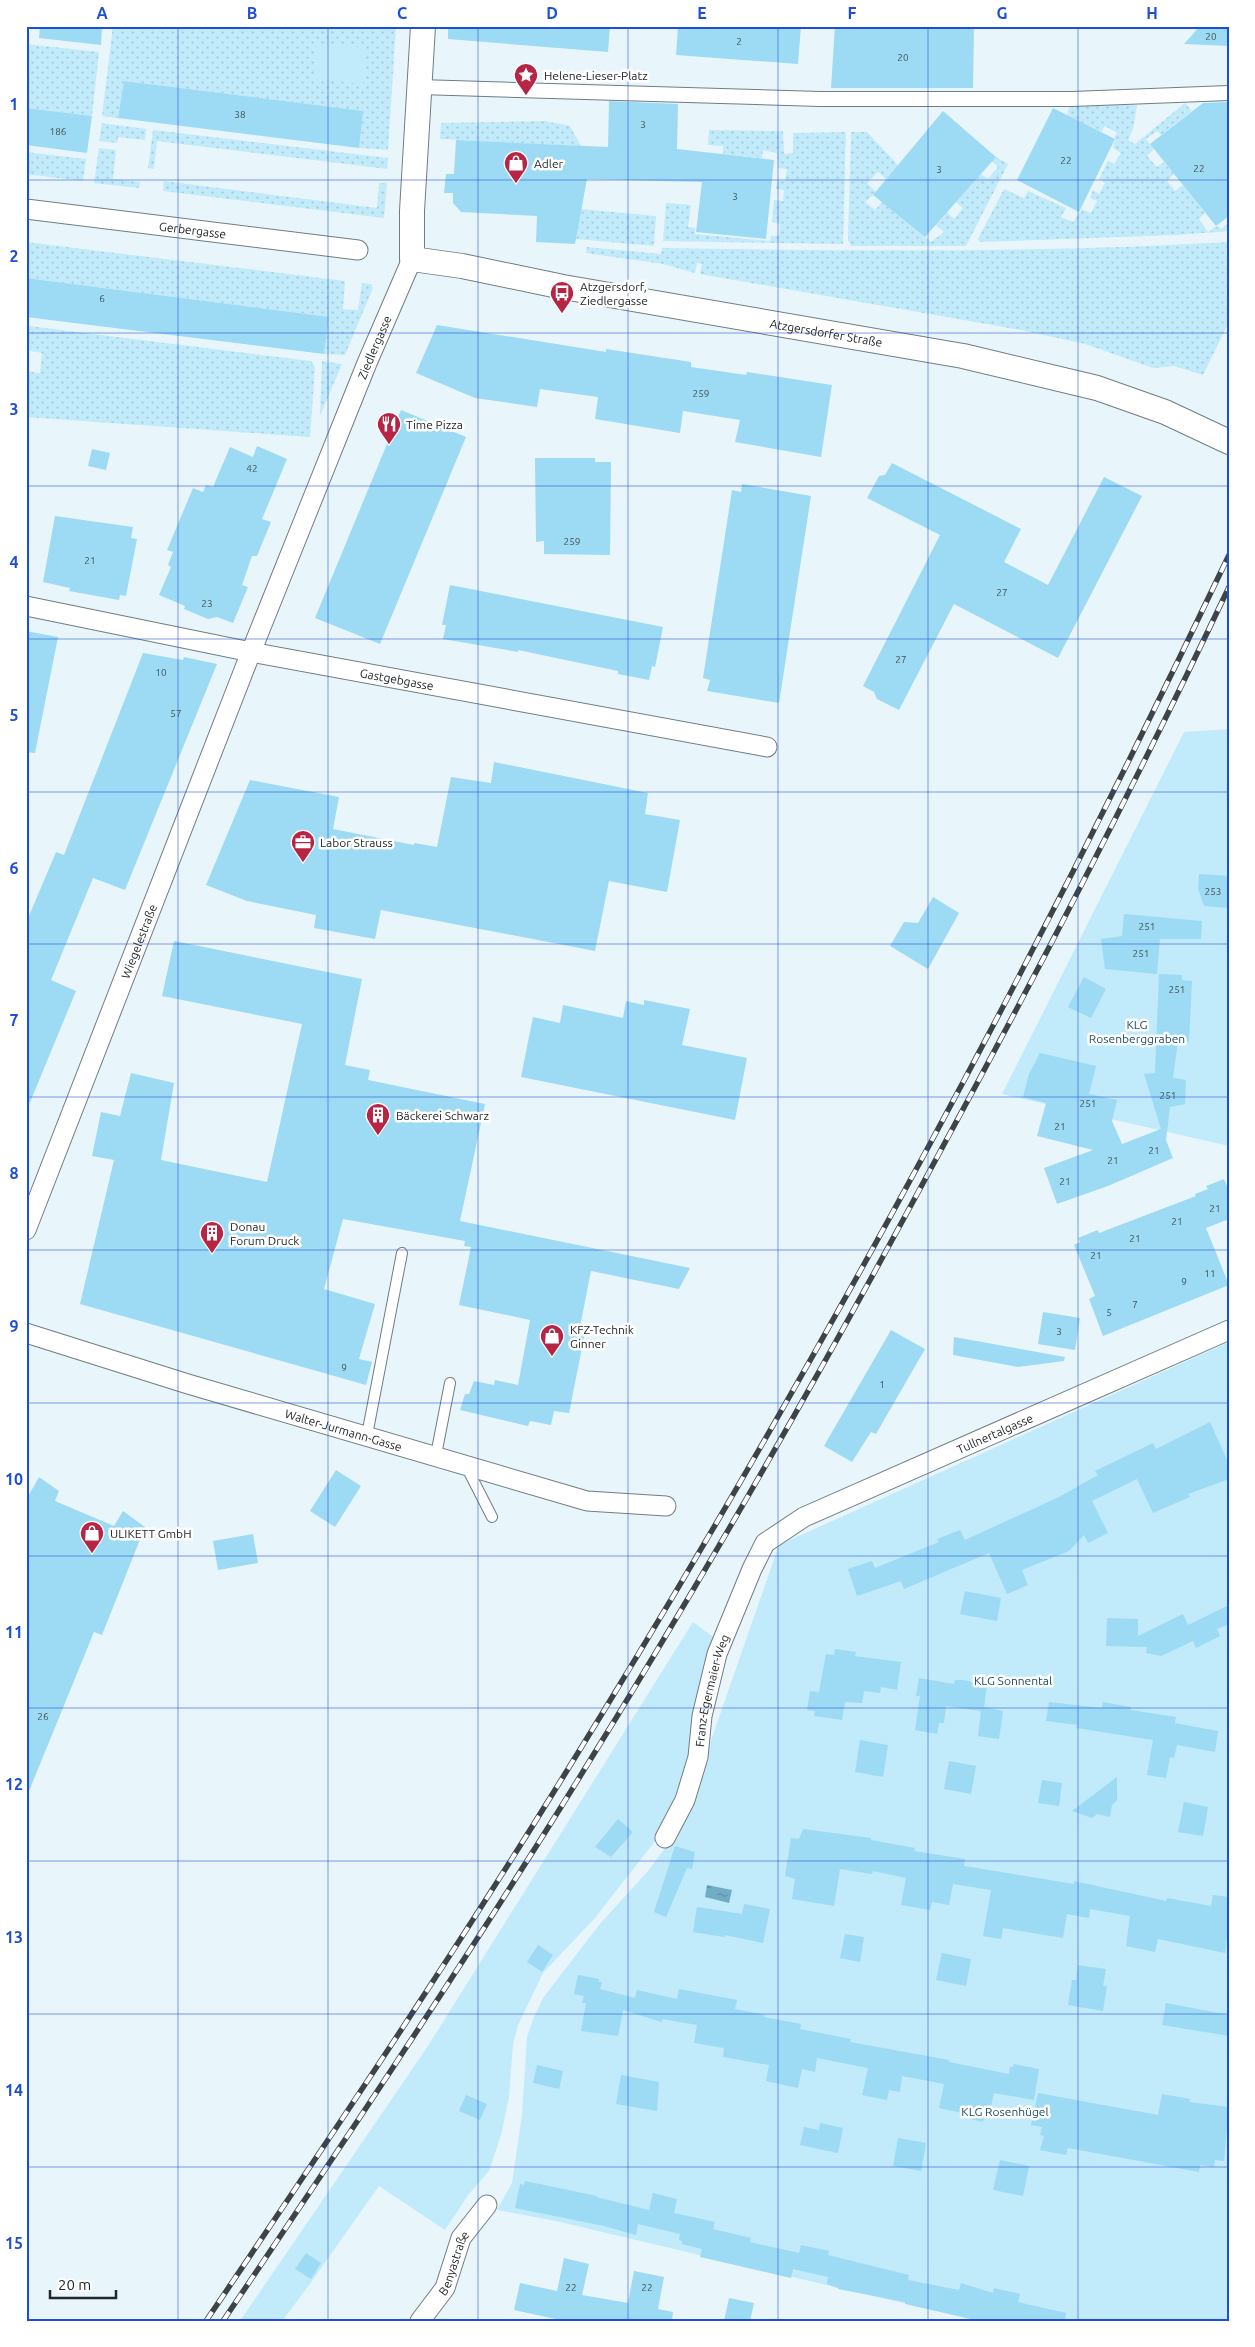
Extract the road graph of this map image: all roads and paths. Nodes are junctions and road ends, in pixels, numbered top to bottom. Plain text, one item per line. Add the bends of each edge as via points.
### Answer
1 (423, 26) edge
2 (419, 87) junction
3 (1229, 93) edge
4 (26, 208) edge
5 (358, 250) dead end
6 (412, 259) junction
7 (1229, 442) edge
8 (26, 606) edge
9 (251, 652) junction
10 (767, 747) dead end
11 (26, 1230) edge
12 (402, 1253) dead end
13 (1229, 1330) edge
14 (26, 1333) edge
15 (450, 1382) dead end
16 (367, 1435) junction
17 (436, 1455) junction
18 (464, 1463) junction
19 (666, 1506) dead end
20 (492, 1517) dead end
21 (765, 1543) joint
22 (665, 1838) dead end
23 (487, 2205) dead end
24 (420, 2321) edge

1 - 2 street, Ziedlergasse
2 - 3 street via 820,99 1072,100
2 - 6 street, Ziedlergasse
4 - 5 street, Gerbergasse
6 - 7 street, Atzgersdorfer Straße via 963,356 1097,388 1164,412
6 - 9 street, Ziedlergasse via 367,362
8 - 9 street, Gastgebgasse
9 - 10 street, Gastgebgasse
9 - 11 street, Wiegelestraße
12 - 16 lane
13 - 21 street, Tullnertalgasse via 804,1517
14 - 16 street, Walter-Jurmann-Gasse
15 - 17 lane
16 - 17 street, Walter-Jurmann-Gasse
17 - 18 street, Walter-Jurmann-Gasse
18 - 19 street, Walter-Jurmann-Gasse via 593,1502
18 - 20 lane
21 - 22 street, Franz-Egermaier-Weg via 717,1654 702,1716 698,1757 685,1800
23 - 24 street, Benyastraße via 461,2238 444,2288

